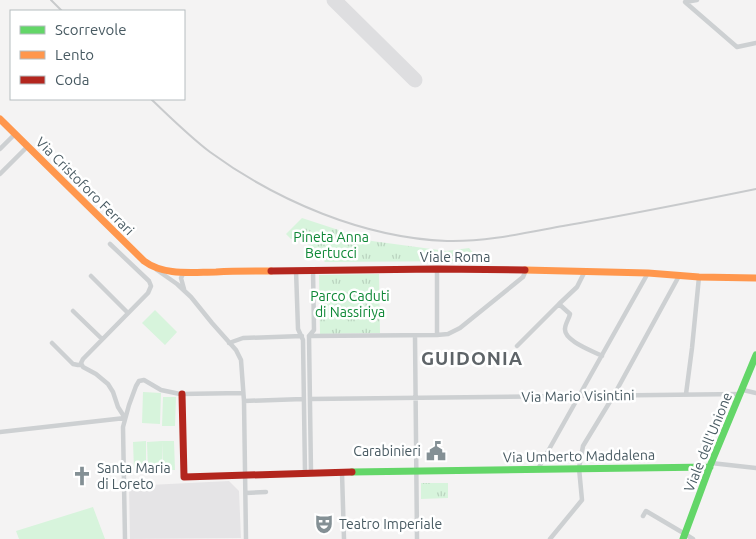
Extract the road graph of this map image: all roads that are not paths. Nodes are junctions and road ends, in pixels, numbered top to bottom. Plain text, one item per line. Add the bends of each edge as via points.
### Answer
1 (697, 0) edge
2 (684, 1) edge
3 (756, 43) edge
4 (0, 119) edge
5 (15, 134) junction
6 (28, 146) junction
7 (0, 149) edge
8 (0, 174) edge
9 (110, 244) dead end
10 (155, 268) junction
11 (437, 269) junction
12 (296, 270) junction
13 (313, 270) junction
14 (526, 270) junction
15 (585, 271) junction
16 (184, 272) junction
17 (648, 273) junction
18 (91, 276) dead end
19 (679, 276) junction
20 (699, 277) junction
21 (756, 278) edge
22 (186, 292) junction
23 (559, 304) junction
24 (73, 311) dead end
25 (128, 313) junction
26 (302, 336) junction
27 (309, 336) junction
28 (415, 336) junction
29 (437, 336) junction
30 (102, 339) junction
31 (229, 342) junction
32 (52, 343) dead end
33 (518, 346) dead end
34 (756, 355) edge
35 (602, 356) junction
36 (82, 365) junction
37 (742, 392) junction
38 (243, 393) junction
39 (756, 393) edge
40 (182, 394) junction
41 (686, 394) junction
42 (614, 395) junction
43 (579, 396) junction
44 (416, 398) junction
45 (303, 399) junction
46 (310, 399) junction
47 (244, 401) junction
48 (125, 418) junction
49 (0, 432) edge
50 (711, 465) junction
51 (580, 468) junction
52 (756, 468) edge
53 (538, 469) junction
54 (416, 472) junction
55 (342, 473) junction
56 (245, 475) junction
57 (309, 475) junction
58 (266, 492) dead end
59 (246, 493) junction
60 (643, 516) dead end
61 (684, 536) edge
62 (125, 539) edge
63 (246, 539) edge
64 (344, 539) edge
65 (417, 539) edge
66 (550, 539) edge
67 (693, 539) edge

1 - 2 street
2 - 3 street via 738,47
4 - 5 main road, Via Cristoforo Ferrari
5 - 6 main road, Via Cristoforo Ferrari
5 - 7 street
6 - 8 street
6 - 10 main road, Via Cristoforo Ferrari via 144,261
9 - 25 street via 151,285 149,292
10 - 16 main road, Viale Roma
10 - 22 street
11 - 13 main road, Viale Roma
11 - 14 main road, Viale Roma
11 - 29 street
12 - 13 main road, Viale Roma
12 - 16 main road, Viale Roma
12 - 26 street via 298,329
13 - 27 street via 314,330
14 - 15 main road, Viale Roma
14 - 29 street via 523,277 465,324
15 - 17 main road, Viale Roma
15 - 23 street via 577,287
16 - 22 street via 181,278
17 - 19 main road, Viale Roma
17 - 35 street
18 - 25 street
19 - 20 main road, Viale Roma
19 - 42 street
20 - 21 main road, Viale Roma
20 - 41 street
22 - 31 street
23 - 33 street
23 - 35 street via 570,314 566,334 574,342
24 - 30 street
25 - 30 street
26 - 31 street via 243,338
26 - 45 street
27 - 28 street
27 - 46 street
28 - 29 street
28 - 44 street
30 - 36 street via 83,358
31 - 38 street via 242,360
32 - 36 street via 73,364
34 - 37 main road, Viale dell'Unione
35 - 43 street
36 - 48 street via 108,384
37 - 39 street, Via Mario Visintini
37 - 41 street, Via Mario Visintini
37 - 50 main road, Viale dell'Unione
38 - 40 street
38 - 47 street
40 - 48 street via 139,381
40 - 56 main road, Via Umberto Maddalena via 184,477
41 - 42 street, Via Mario Visintini
42 - 43 street, Via Mario Visintini
42 - 51 street via 583,446
43 - 44 street, Via Mario Visintini
43 - 53 street
44 - 46 street, Via Mario Visintini
44 - 54 street
45 - 47 street
45 - 57 street
46 - 57 street
47 - 56 street
48 - 49 street
48 - 62 street
50 - 51 main road, Via Umberto Maddalena
50 - 52 street
50 - 61 main road, Viale dell'Unione
51 - 53 main road, Via Umberto Maddalena
51 - 66 street via 582,500
53 - 54 main road, Via Umberto Maddalena
54 - 55 main road, Via Umberto Maddalena
54 - 65 street
55 - 57 main road, Via Umberto Maddalena
55 - 64 street
56 - 57 main road, Via Umberto Maddalena
56 - 59 street
58 - 59 street
59 - 63 street
60 - 61 street via 646,511
61 - 67 street

